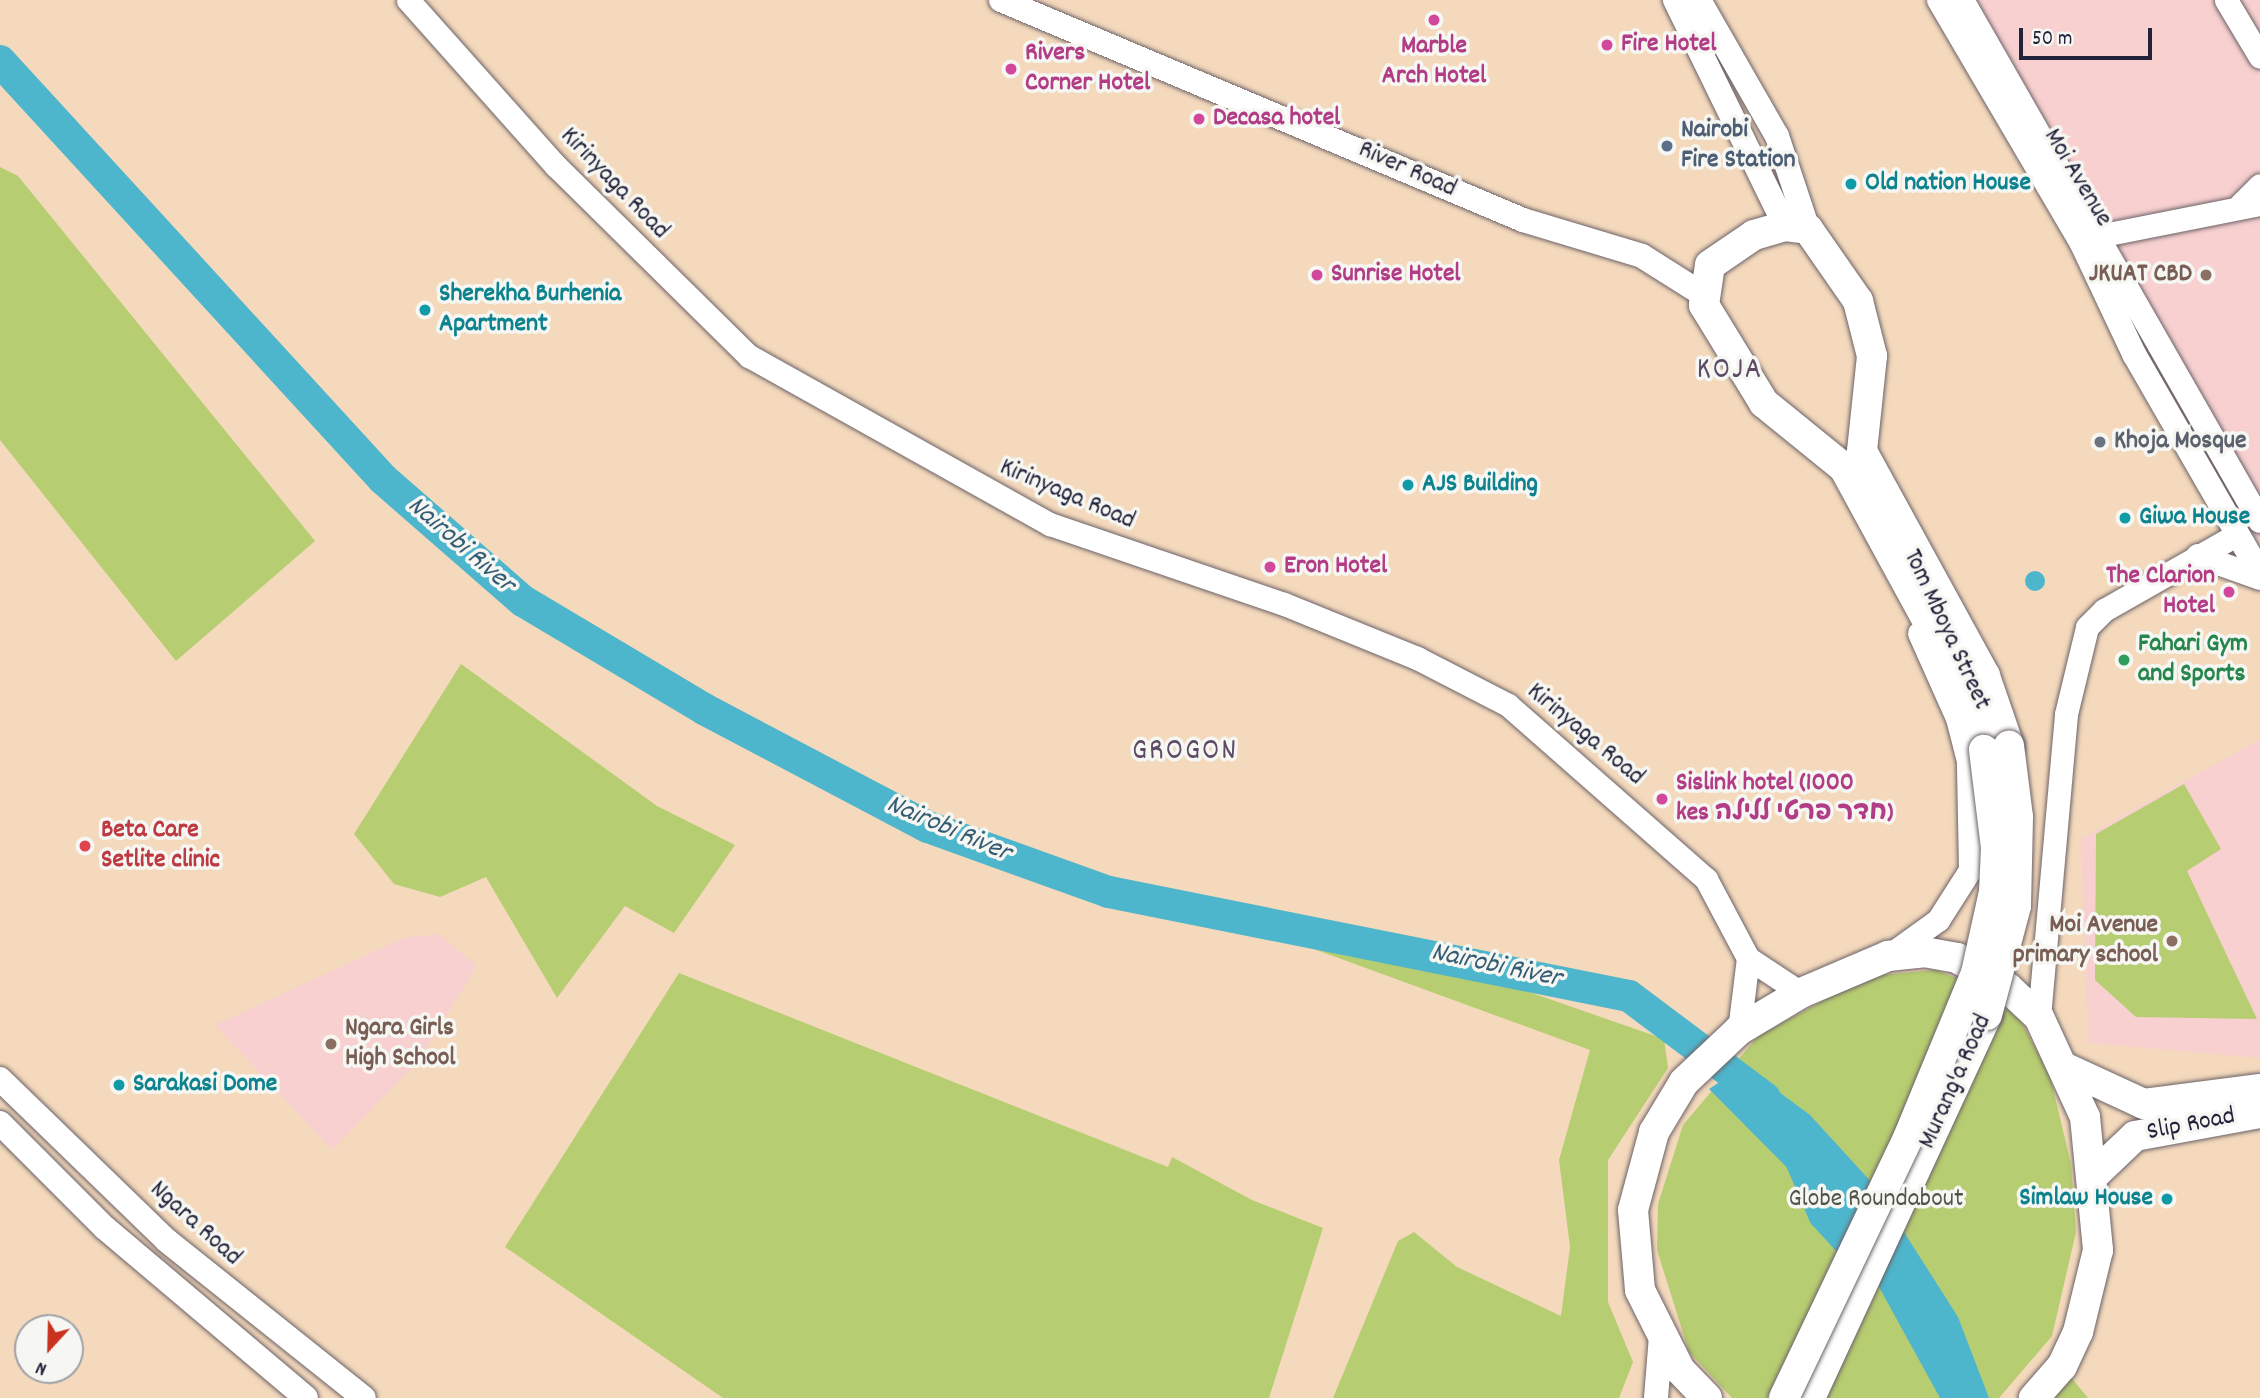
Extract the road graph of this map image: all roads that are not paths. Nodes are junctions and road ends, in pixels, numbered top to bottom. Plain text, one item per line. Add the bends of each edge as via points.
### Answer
1 (408, 0) edge
2 (1001, 0) edge
3 (1675, 0) edge
4 (1699, 0) edge
5 (1939, 0) edge
6 (1962, 0) edge
7 (2226, 0) edge
8 (2260, 57) edge
9 (2260, 184) edge
10 (2250, 204) edge
11 (1797, 228) junction
12 (2098, 236) junction
13 (1702, 295) junction
14 (1838, 464) junction
15 (2260, 521) edge
16 (2236, 535) junction
17 (2198, 556) junction
18 (2260, 575) edge
19 (1996, 748) junction
20 (1888, 956) junction
21 (1748, 958) junction
22 (1801, 993) junction
23 (2039, 1017) junction
24 (1734, 1033) junction
25 (2066, 1068) junction
26 (0, 1079) edge
27 (2260, 1089) edge
28 (2260, 1112) edge
29 (0, 1123) edge
30 (2095, 1174) junction
31 (1661, 1336) junction
32 (1655, 1386) edge
33 (306, 1398) edge
34 (364, 1398) edge
35 (1644, 1398) edge
36 (1707, 1398) edge
37 (1784, 1398) edge
38 (1810, 1398) edge
39 (2034, 1398) edge

1 - 21 street, Kirinyaga Road via 556,166 749,356 1049,524 1283,604 1417,658 1508,705 1706,879
2 - 13 main road, River Road via 1523,220 1642,256
3 - 11 main road
4 - 11 main road via 1777,136
5 - 16 main road, Moi Avenue via 2082,244 2134,354
6 - 12 main road, Moi Avenue
7 - 8 street
9 - 10 street
10 - 12 street
11 - 13 highway via 1722,251 1704,276
11 - 19 highway via 1846,277 1868,328 1869,384 1862,450 1985,676
12 - 15 main road, Moi Avenue
13 - 14 highway via 1724,345 1774,412
14 - 19 highway
14 - 20 street, Tom Mboya Street via 1957,718 1968,761 1970,870 1938,920
16 - 17 street
16 - 18 main road, Moi Avenue
17 - 18 main road
17 - 23 street via 2105,610 2081,642 2066,714
19 - 37 highway, Murang'a Road, bridge via 1994,892 1976,973 1908,1138
19 - 38 highway, Murang'a Road, bridge via 2019,863 2010,941 1987,1015
20 - 22 highway
20 - 23 highway via 1924,952 1956,958 2008,988
21 - 22 street
21 - 24 street
22 - 24 highway
23 - 25 highway
24 - 31 highway via 1684,1082 1654,1132 1633,1210 1640,1290
25 - 27 highway, Slip Road via 2144,1104
25 - 30 highway via 2085,1117
26 - 34 main road, Ngara Road via 166,1240
28 - 30 highway, Slip Road via 2135,1136
29 - 33 main road via 104,1228
30 - 39 highway via 2098,1250 2078,1332 2062,1366
31 - 32 main road
31 - 36 highway via 1680,1370
32 - 35 street

